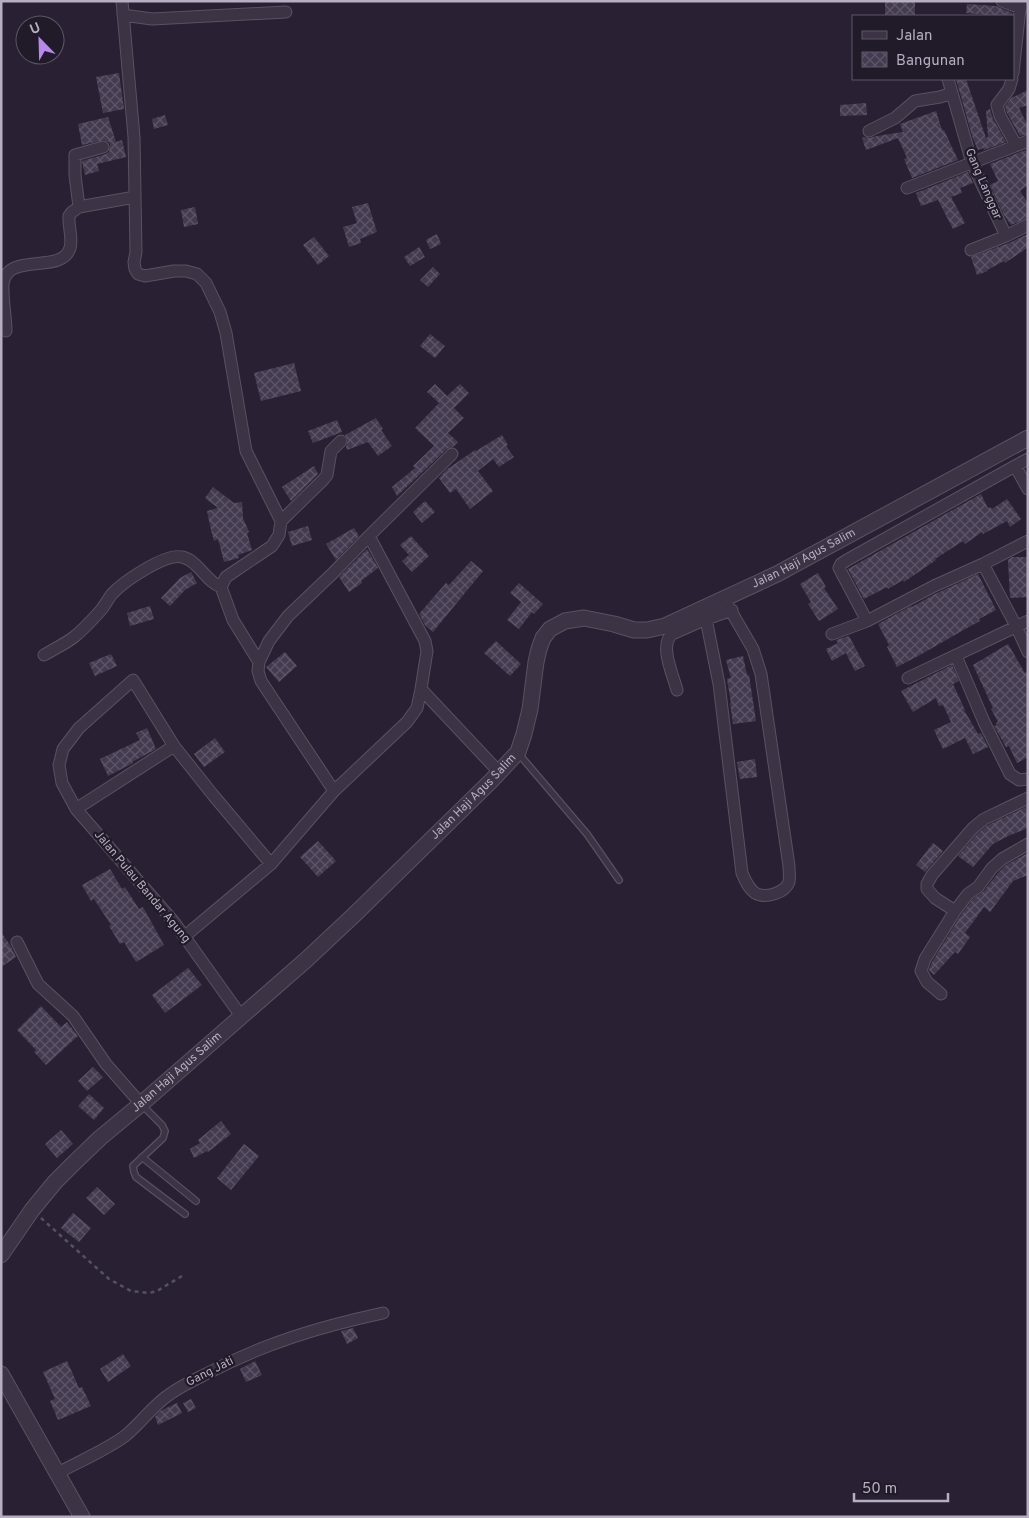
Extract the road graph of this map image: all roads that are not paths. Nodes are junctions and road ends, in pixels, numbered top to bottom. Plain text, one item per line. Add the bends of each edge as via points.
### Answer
1 (122, 1) edge
2 (1002, 1) edge
3 (1024, 5) edge
4 (286, 12) dead end
5 (123, 15) junction
6 (1014, 67) edge
7 (948, 80) edge
8 (1012, 80) edge
9 (952, 93) junction
10 (869, 131) dead end
11 (1028, 141) edge
12 (1016, 146) junction
13 (103, 147) dead end
14 (972, 163) junction
15 (907, 188) dead end
16 (136, 196) junction
17 (79, 207) junction
18 (1028, 225) edge
19 (1006, 236) junction
20 (971, 250) dead end
21 (6, 331) dead end
22 (1028, 438) edge
23 (341, 441) dead end
24 (452, 454) dead end
25 (1028, 460) edge
26 (1015, 466) junction
27 (1028, 489) edge
28 (281, 521) junction
29 (369, 536) junction
30 (1028, 541) edge
31 (983, 564) junction
32 (221, 587) junction
33 (728, 604) junction
34 (706, 620) junction
35 (867, 621) junction
36 (1028, 621) edge
37 (1016, 626) junction
38 (832, 634) dead end
39 (1028, 652) edge
40 (44, 655) dead end
41 (956, 656) junction
42 (259, 662) junction
43 (908, 678) dead end
44 (422, 689) junction
45 (677, 690) dead end
46 (174, 746) junction
47 (518, 752) junction
48 (499, 772) junction
49 (1028, 779) edge
50 (334, 791) junction
51 (1028, 798) edge
52 (76, 809) junction
53 (1028, 844) edge
54 (271, 864) junction
55 (619, 880) dead end
56 (955, 911) junction
57 (185, 936) junction
58 (18, 942) dead end
59 (941, 994) dead end
60 (241, 1016) junction
61 (141, 1104) junction
62 (142, 1157) junction
63 (196, 1201) dead end
64 (185, 1214) dead end
65 (1, 1256) edge
66 (383, 1313) dead end
67 (1, 1374) edge
68 (58, 1473) junction
69 (82, 1517) edge

1 - 5 street
2 - 3 street
3 - 6 street
4 - 5 street via 152,18
5 - 16 street
7 - 9 street, Gang Langgar
8 - 12 street via 997,105
9 - 10 street via 915,101 895,118
9 - 14 street, Gang Langgar
11 - 12 street
12 - 14 street
13 - 17 street via 74,155
14 - 15 street
14 - 19 street, Gang Langgar
16 - 17 street
16 - 28 street via 135,270 145,276 186,271 197,274 206,283 226,333 246,451
17 - 21 street via 69,216 71,245 63,258 14,268 6,276 3,284
18 - 19 street, Gang Langgar
19 - 20 street
22 - 33 street, Jalan Haji Agus Salim via 786,569
23 - 28 street via 331,451 327,475
24 - 29 street
25 - 26 street
26 - 27 street
26 - 35 street via 841,564 839,568
28 - 32 street via 280,535 272,546 226,577
29 - 42 street via 288,616 269,641
29 - 44 street via 425,641 427,651
30 - 31 street
31 - 35 street
31 - 37 street
32 - 40 street via 188,559 181,556 161,561 123,585 74,637
32 - 42 street via 233,620
33 - 34 street
33 - 34 street via 753,649 761,674 789,866 789,880 785,888 766,895 756,894 742,873 719,684
33 - 47 street, Jalan Haji Agus Salim via 647,630 584,618 565,620 550,629 539,649 530,709
34 - 45 street via 667,638 666,652
35 - 38 street
36 - 37 street
37 - 39 street
37 - 41 street
41 - 43 street
41 - 49 street via 1010,774 1019,780
42 - 50 street via 261,681
44 - 48 street
44 - 50 street via 417,708 407,722
46 - 52 street
46 - 52 street, Jalan Pulau Bandar Agung via 133,680 79,728 63,749 60,765 62,783
46 - 54 street
47 - 48 street, Jalan Haji Agus Salim
47 - 55 lane via 587,834
48 - 60 street, Jalan Haji Agus Salim via 354,916
50 - 54 street
51 - 56 street via 973,828 932,875 927,889
52 - 57 street, Jalan Pulau Bandar Agung
53 - 56 street via 992,868
54 - 57 street
56 - 59 street via 921,971 927,982
57 - 60 street, Jalan Pulau Bandar Agung
58 - 61 street via 38,984 72,1016 106,1064
60 - 61 street, Jalan Haji Agus Salim
61 - 62 lane via 165,1131 163,1138
61 - 65 street, Jalan Haji Agus Salim via 55,1182
62 - 63 lane
62 - 64 lane via 133,1166 136,1177
66 - 68 street, Gang Jati via 284,1339 218,1368 170,1394 122,1437
67 - 68 street
68 - 69 street

